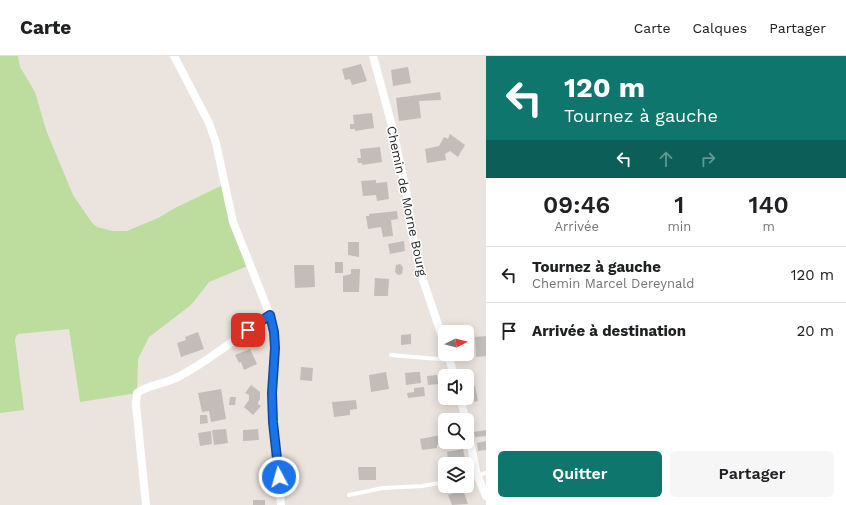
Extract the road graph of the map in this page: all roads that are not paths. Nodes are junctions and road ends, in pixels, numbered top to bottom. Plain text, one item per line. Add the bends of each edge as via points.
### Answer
1 (174, 56) edge
2 (373, 56) edge
3 (270, 315) junction
4 (438, 325) edge
5 (391, 355) dead end
6 (438, 357) edge
7 (472, 449) edge
8 (486, 473) edge
9 (478, 475) junction
10 (474, 476) edge
11 (438, 483) edge
12 (349, 496) dead end
13 (486, 496) edge
14 (146, 505) edge
15 (281, 505) edge

1 - 3 street via 209,122 233,222
2 - 4 street, Chemin de Morne Bourg via 392,126 423,280
3 - 14 street via 178,377 144,388 137,393
3 - 15 street via 275,348 272,393
5 - 6 lane
7 - 9 street
8 - 9 lane
9 - 10 lane
9 - 13 street
11 - 12 lane via 383,488

